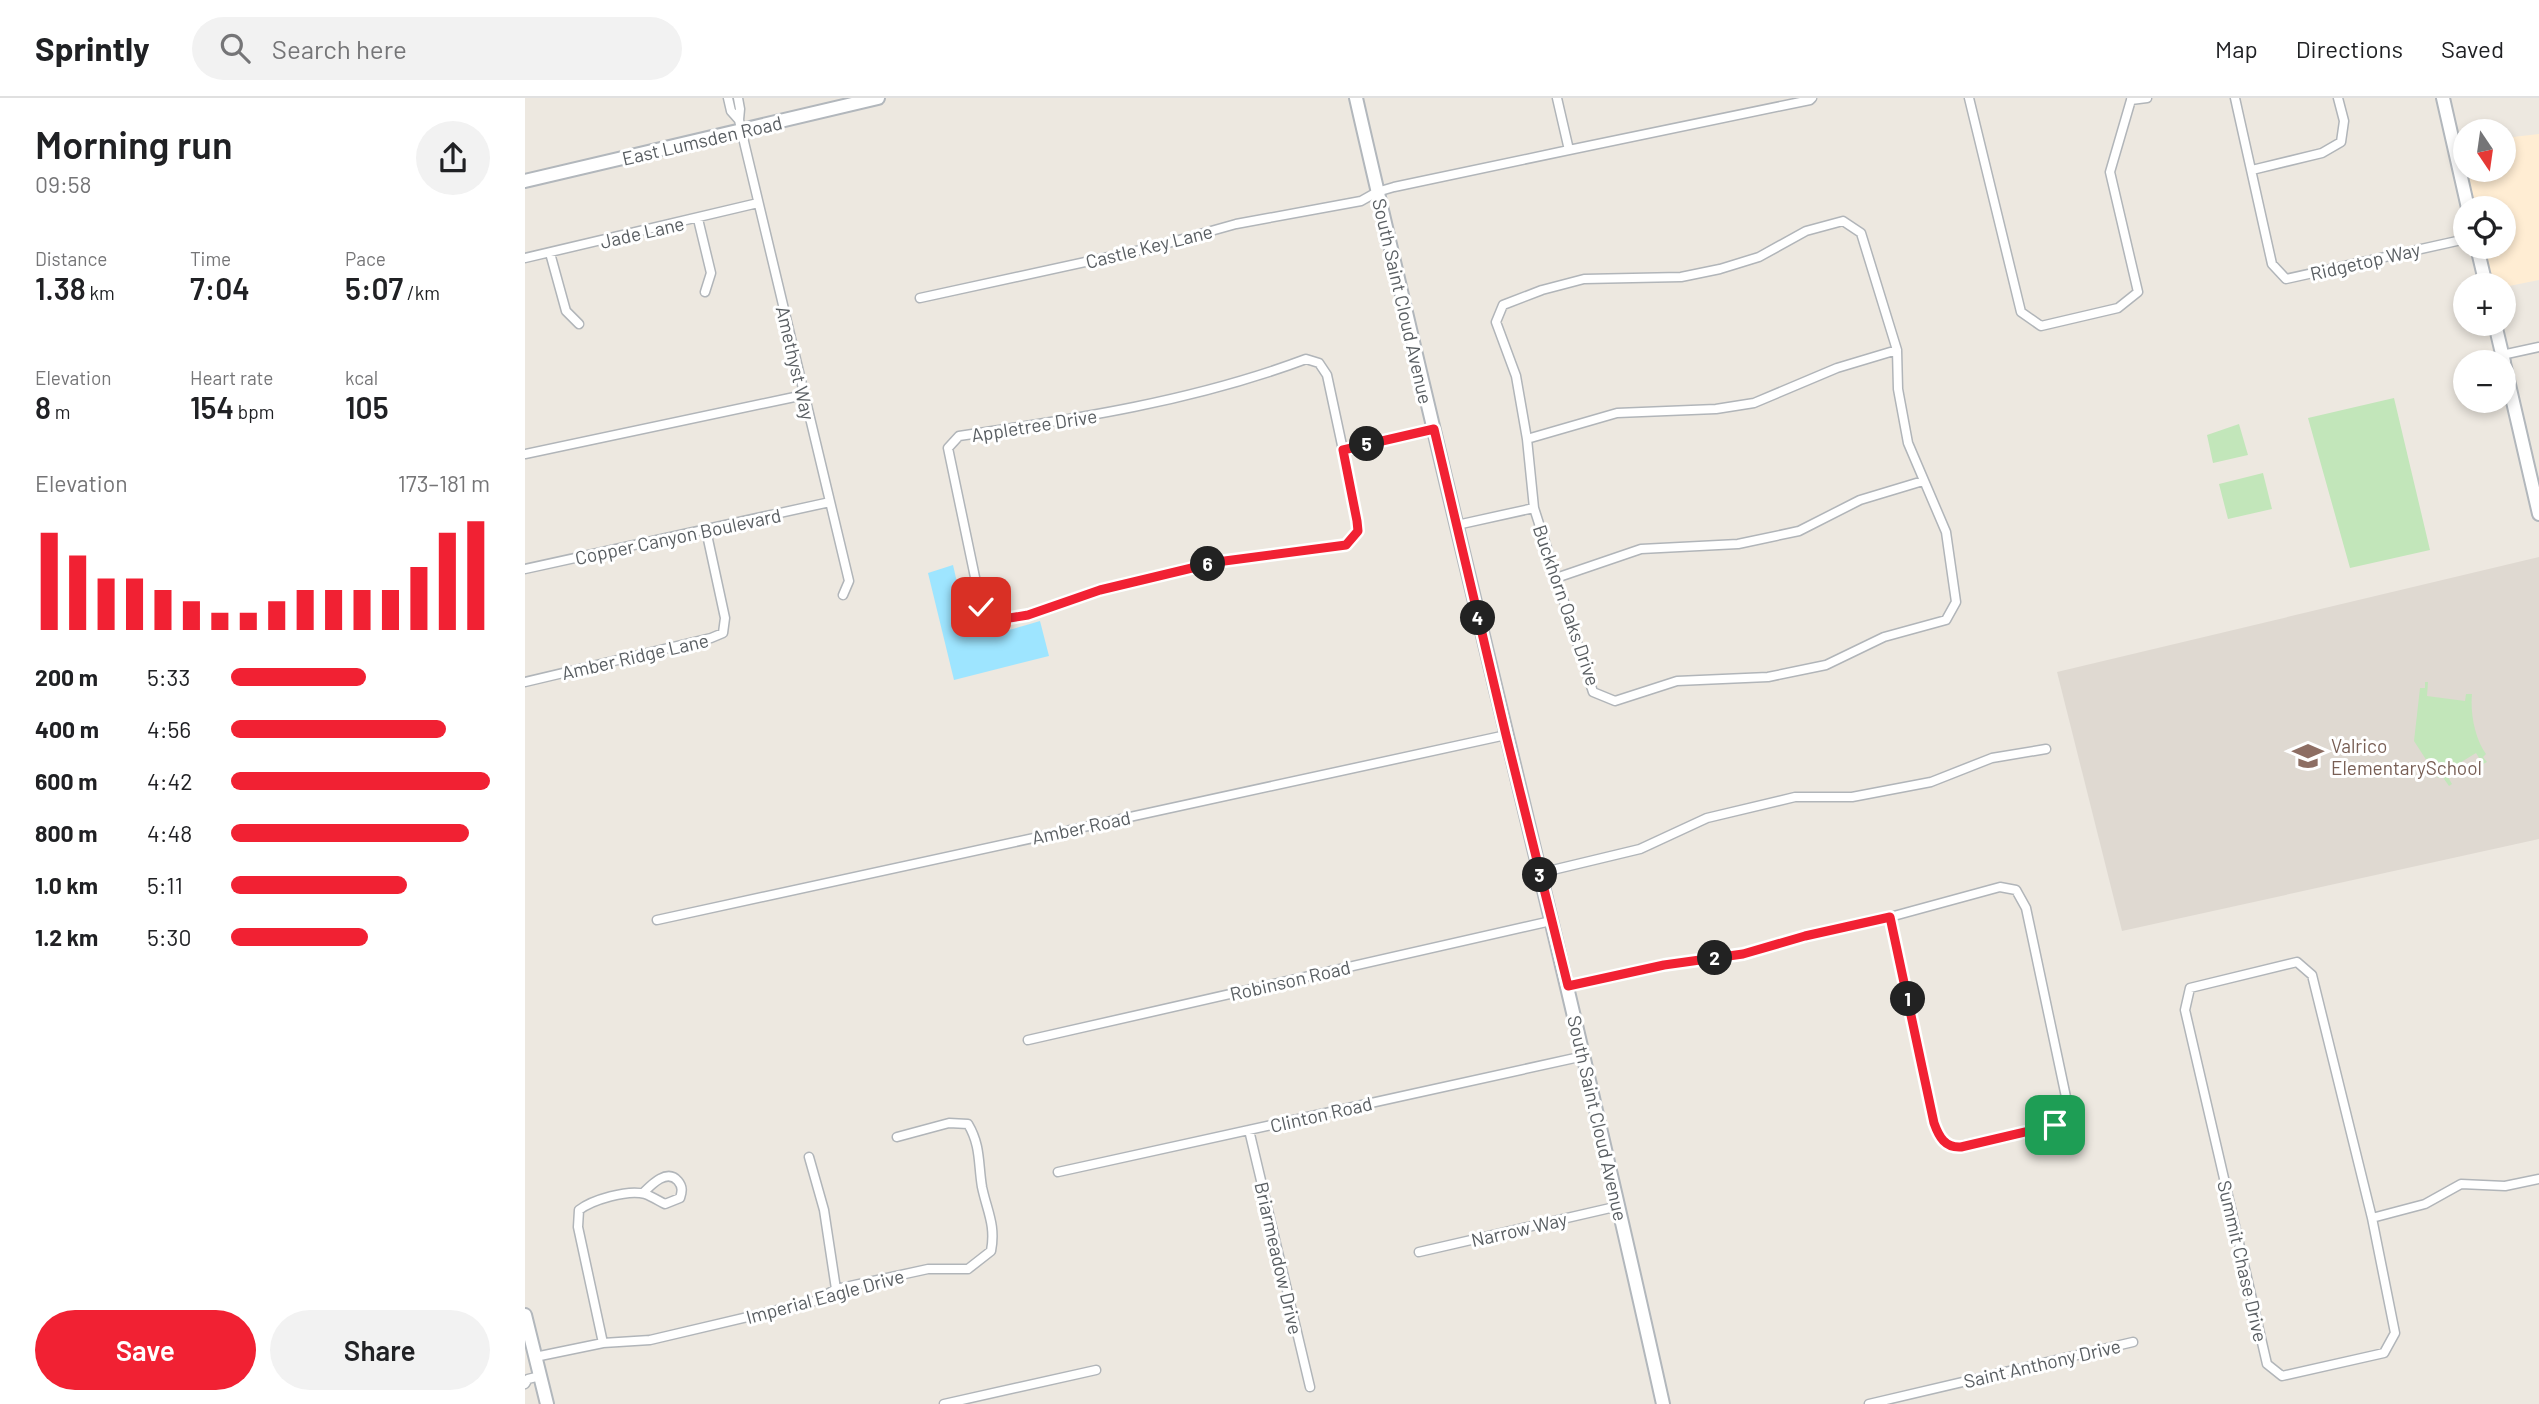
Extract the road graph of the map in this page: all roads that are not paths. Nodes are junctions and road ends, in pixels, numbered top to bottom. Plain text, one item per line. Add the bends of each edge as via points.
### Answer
1 (728, 98) edge
2 (738, 98) edge
3 (878, 98) edge
4 (1356, 98) edge
5 (1557, 98) edge
6 (1812, 98) edge
7 (1969, 98) edge
8 (2147, 98) edge
9 (2235, 98) edge
10 (2338, 98) edge
11 (2443, 98) edge
12 (2129, 99) edge
13 (740, 126) junction
14 (1569, 150) junction
15 (2252, 170) junction
16 (525, 181) edge
17 (1377, 192) junction
18 (2465, 196) edge
19 (758, 203) junction
20 (698, 219) junction
21 (2453, 242) edge
22 (551, 253) junction
23 (525, 258) edge
24 (705, 292) dead end
25 (920, 298) dead end
26 (579, 324) dead end
27 (2539, 347) edge
28 (1897, 350) junction
29 (2516, 356) edge
30 (804, 395) junction
31 (2516, 413) edge
32 (1434, 429) junction
33 (1527, 439) junction
34 (1343, 450) junction
35 (525, 454) edge
36 (1923, 481) junction
37 (830, 502) junction
38 (1534, 508) junction
39 (2539, 514) edge
40 (1457, 525) junction
41 (706, 530) junction
42 (525, 569) edge
43 (1556, 578) junction
44 (843, 595) dead end
45 (525, 682) edge
46 (1506, 735) junction
47 (2046, 749) dead end
48 (1540, 873) junction
49 (1890, 917) junction
50 (657, 920) dead end
51 (1551, 921) junction
52 (1568, 986) junction
53 (1028, 1040) dead end
54 (1584, 1056) junction
55 (1249, 1130) junction
56 (897, 1138) dead end
57 (809, 1157) dead end
58 (1058, 1172) dead end
59 (2539, 1179) edge
60 (643, 1193) junction
61 (1619, 1206) junction
62 (2372, 1218) junction
63 (1419, 1252) dead end
64 (836, 1289) junction
65 (525, 1315) edge
66 (2133, 1342) dead end
67 (603, 1343) junction
68 (535, 1357) junction
69 (1096, 1370) dead end
70 (529, 1379) edge
71 (1310, 1387) dead end
72 (547, 1404) edge
73 (944, 1404) edge
74 (1663, 1404) edge
75 (1869, 1404) edge

1 - 13 street
2 - 13 street
3 - 13 street, East Lumsden Road
4 - 17 street, South Saint Cloud Avenue
5 - 14 street
6 - 14 street, Castle Key Lane
7 - 12 street via 2021,312 2041,326 2118,308 2138,292 2110,172
8 - 12 street
9 - 15 street, Ridgetop Way
10 - 15 street via 2344,121 2341,142 2322,153
11 - 18 street
13 - 16 street, East Lumsden Road
13 - 19 street, Amethyst Way
14 - 17 street, Castle Key Lane
15 - 21 street, Ridgetop Way via 2272,264 2286,279
17 - 25 street, Castle Key Lane via 1361,201 1236,224 1154,247
17 - 32 street, South Saint Cloud Avenue
19 - 20 street, Jade Lane
19 - 30 street, Amethyst Way
20 - 22 street, Jade Lane
20 - 24 street via 711,272
22 - 23 street, Jade Lane
22 - 26 street via 566,312
27 - 29 street
28 - 33 street via 1837,368 1754,403 1617,413
28 - 33 street, Buckhorn Oaks Drive via 1861,233 1843,221 1806,231 1759,257 1720,269 1681,277 1584,279 1503,305 1496,322 1516,376
28 - 36 street, Buckhorn Oaks Drive via 1898,389 1908,443
30 - 35 street
30 - 37 street, Amethyst Way
31 - 39 street
32 - 34 street
32 - 40 street, South Saint Cloud Avenue
33 - 38 street, Buckhorn Oaks Drive
34 - 34 street, Appletree Drive via 1358,531 1346,545 1217,562 997,620 981,607 948,447 959,436 1158,403 1305,359 1319,363 1327,375
36 - 43 street via 1860,500 1799,531 1738,544 1641,549
36 - 43 street, Buckhorn Oaks Drive via 1946,532 1956,602 1946,620 1884,637 1826,665 1768,677 1677,681 1615,701 1593,692
37 - 41 street, Copper Canyon Boulevard
37 - 44 street, Amethyst Way via 849,581
38 - 40 street, Buckhorn Oaks Drive
38 - 43 street, Buckhorn Oaks Drive
40 - 46 street, South Saint Cloud Avenue
41 - 42 street, Copper Canyon Boulevard
41 - 45 street, Amber Ridge Lane via 725,618 723,633
46 - 48 street, South Saint Cloud Avenue
46 - 50 street, Amber Road
47 - 48 street via 1992,758 1931,782 1852,797 1795,797 1707,818 1640,849
48 - 51 street, South Saint Cloud Avenue
49 - 49 street via 2000,887 2016,890 2026,908 2066,1097 2067,1112 2060,1122 1961,1147 1943,1141 1934,1123
49 - 52 street via 1743,954
51 - 52 street, South Saint Cloud Avenue
51 - 53 street, Robinson Road
52 - 54 street, South Saint Cloud Avenue
54 - 55 street, Clinton Road
54 - 61 street, South Saint Cloud Avenue
55 - 58 street, Clinton Road
55 - 71 street, Briarmeadow Drive
56 - 64 street, Imperial Eagle Drive via 949,1123 968,1124 978,1140 982,1187 994,1232 991,1251 968,1269 928,1269
57 - 64 street via 824,1210
59 - 62 street via 2505,1186 2461,1184 2425,1204
60 - 60 street via 665,1204 680,1198 683,1190 680,1182 666,1177
60 - 67 street via 613,1196 579,1210 578,1227
61 - 63 street, Narrow Way
61 - 74 street, South Saint Cloud Avenue
62 - 62 street, Summit Chase Drive via 2395,1333 2384,1353 2282,1376 2267,1364 2185,1010 2190,988 2297,962 2312,975
64 - 67 street, Imperial Eagle Drive via 815,1301 650,1340
65 - 68 street
66 - 75 street, Saint Anthony Drive
67 - 68 street, Imperial Eagle Drive
68 - 70 street
69 - 73 street
70 - 72 street

